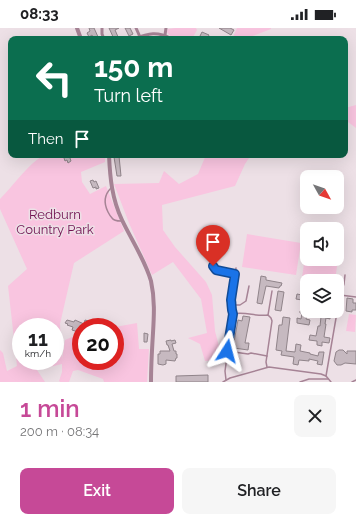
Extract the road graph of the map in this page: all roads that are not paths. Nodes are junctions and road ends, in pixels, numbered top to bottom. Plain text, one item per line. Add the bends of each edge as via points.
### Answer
1 (166, 28) edge
2 (165, 35) joint
3 (144, 36) edge
4 (108, 158) edge
5 (111, 187) junction
6 (123, 222) junction
7 (214, 259) dead end
8 (236, 268) dead end
9 (235, 274) junction
10 (345, 275) dead end
11 (344, 284) edge
12 (248, 286) dead end
13 (272, 291) dead end
14 (344, 296) edge
15 (356, 297) edge
16 (232, 304) junction
17 (233, 314) junction
18 (268, 315) junction
19 (336, 318) edge
20 (227, 351) junction
21 (267, 356) junction
22 (266, 368) junction
23 (326, 376) junction
24 (328, 379) junction
25 (226, 380) junction
26 (356, 380) edge
27 (151, 382) edge
28 (223, 382) edge
29 (300, 382) edge
30 (331, 382) edge
31 (352, 382) edge

1 - 2 street
2 - 3 street via 154,33
4 - 5 street
5 - 6 street
5 - 6 lane via 105,200 106,208 112,218
6 - 27 street via 145,266 153,292
7 - 9 lane via 213,266 216,270
8 - 9 lane
9 - 16 lane
10 - 11 lane
12 - 16 lane via 246,301 240,305
13 - 18 lane
14 - 15 lane
16 - 17 lane
17 - 18 lane via 239,312
17 - 20 lane
18 - 21 lane via 272,321
19 - 23 lane
20 - 21 lane
20 - 25 lane via 224,371
21 - 22 lane
22 - 23 lane via 274,367
22 - 25 lane
23 - 24 lane
24 - 29 lane
24 - 30 lane
25 - 28 lane
26 - 31 lane

